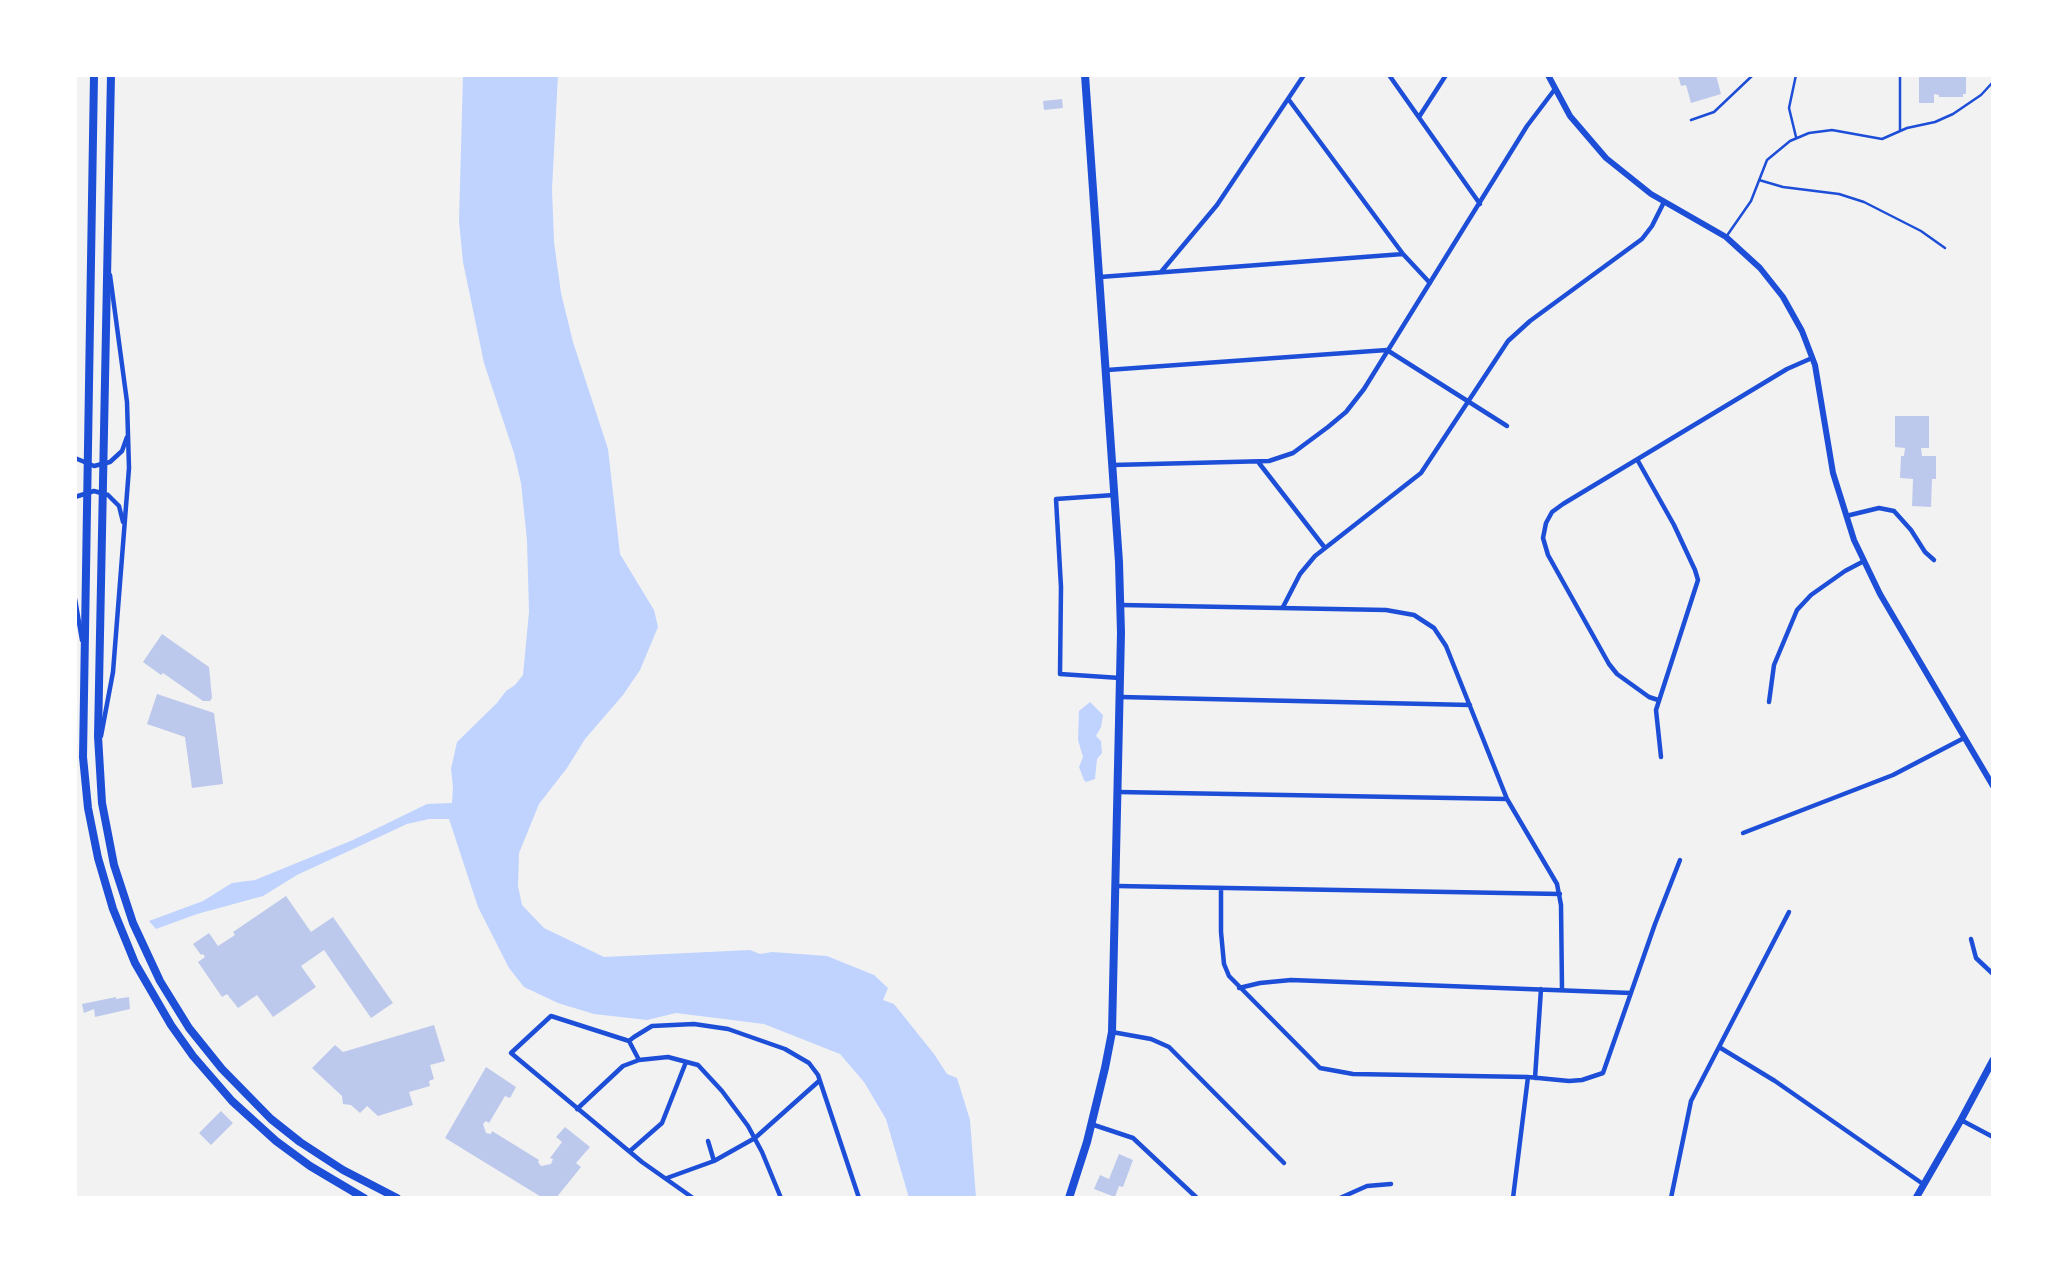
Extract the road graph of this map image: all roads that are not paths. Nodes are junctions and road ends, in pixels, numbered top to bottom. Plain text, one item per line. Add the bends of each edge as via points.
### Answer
1 (94, 75) edge
2 (111, 75) edge
3 (1085, 75) edge
4 (1304, 75) edge
5 (1389, 75) edge
6 (1446, 75) edge
7 (1548, 75) edge
8 (1753, 75) edge
9 (1796, 75) edge
10 (1900, 75) edge
11 (1993, 82) edge
12 (1555, 89) junction
13 (1289, 100) junction
14 (1419, 117) junction
15 (1691, 120) dead end
16 (1900, 131) junction
17 (1796, 138) junction
18 (1759, 180) junction
19 (1664, 202) junction
20 (1480, 204) junction
21 (1726, 237) junction
22 (1945, 248) dead end
23 (1403, 254) junction
24 (107, 257) junction
25 (1160, 273) junction
26 (1100, 277) junction
27 (1430, 282) junction
28 (1387, 351) junction
29 (1812, 358) junction
30 (1105, 370) junction
31 (1467, 400) junction
32 (1507, 426) dead end
33 (128, 429) junction
34 (75, 458) edge
35 (1638, 461) junction
36 (1259, 463) junction
37 (87, 465) junction
38 (103, 465) junction
39 (1113, 465) junction
40 (87, 492) junction
41 (102, 492) junction
42 (1115, 495) junction
43 (75, 497) edge
44 (1845, 516) junction
45 (124, 530) junction
46 (1325, 548) junction
47 (1934, 560) dead end
48 (1864, 561) junction
49 (75, 599) edge
50 (1121, 605) junction
51 (1283, 607) junction
52 (85, 654) junction
53 (1120, 678) junction
54 (1120, 697) junction
55 (1658, 700) junction
56 (1769, 702) dead end
57 (1470, 705) junction
58 (1964, 738) junction
59 (98, 753) junction
60 (1661, 757) dead end
61 (1993, 786) edge
62 (1118, 792) junction
63 (1507, 799) junction
64 (1743, 833) dead end
65 (1680, 860) dead end
66 (1115, 886) junction
67 (1222, 888) junction
68 (1560, 894) junction
69 (1789, 912) dead end
70 (1971, 939) dead end
71 (1993, 974) edge
72 (1239, 988) junction
73 (1541, 989) junction
74 (1562, 989) junction
75 (1631, 993) junction
76 (1112, 1032) junction
77 (629, 1041) junction
78 (1719, 1047) junction
79 (639, 1059) junction
80 (1993, 1060) edge
81 (686, 1062) junction
82 (1528, 1077) junction
83 (1535, 1077) junction
84 (820, 1081) junction
85 (577, 1108) junction
86 (1961, 1120) junction
87 (1091, 1124) junction
88 (1993, 1137) edge
89 (755, 1138) junction
90 (708, 1141) dead end
91 (629, 1152) junction
92 (713, 1161) junction
93 (1284, 1163) dead end
94 (667, 1178) junction
95 (1391, 1184) dead end
96 (1924, 1185) junction
97 (364, 1198) edge
98 (397, 1198) edge
99 (693, 1198) edge
100 (781, 1198) edge
101 (859, 1198) edge
102 (1069, 1198) edge
103 (1197, 1198) edge
104 (1340, 1198) edge
105 (1513, 1198) edge
106 (1671, 1198) edge
107 (1916, 1198) edge

1 - 37 main road
2 - 24 main road
3 - 26 main road
4 - 13 street
5 - 14 street
6 - 14 street
7 - 12 street
8 - 15 lane via 1714,112
9 - 17 lane via 1788,108
10 - 16 lane
11 - 16 lane via 1953,114
12 - 19 street via 1596,149 1626,177
12 - 20 street
13 - 23 street
13 - 25 street via 1217,205
14 - 20 street
16 - 17 lane via 1882,139 1832,130
17 - 18 lane via 1771,156
18 - 21 lane via 1748,207
18 - 22 lane via 1864,202
19 - 21 street
19 - 31 street via 1642,239 1508,341
20 - 27 street
21 - 29 street via 1783,297
23 - 25 street
23 - 27 street
24 - 33 street
24 - 38 main road
25 - 26 street
26 - 30 main road
27 - 28 street
28 - 30 street
28 - 31 street
28 - 36 street via 1346,412 1293,453
29 - 35 street
29 - 44 street
30 - 39 main road
31 - 32 street
31 - 46 street via 1421,473
33 - 38 street via 122,451
33 - 45 street
34 - 37 street
35 - 55 street via 1698,580
35 - 55 street via 1552,512 1543,538 1609,664
36 - 39 street
36 - 46 street
37 - 38 street
37 - 40 main road
38 - 41 main road
39 - 42 main road
40 - 41 street
40 - 43 street
40 - 52 main road
41 - 45 street via 119,506
41 - 59 main road
42 - 50 main road
42 - 53 street via 1056,499 1060,674
44 - 47 street via 1879,508 1894,512
44 - 48 street
45 - 59 street via 113,672
46 - 51 street via 1300,574
48 - 56 street via 1797,610 1774,665
48 - 58 street
49 - 52 street
50 - 51 street
50 - 53 main road
51 - 57 street via 1414,615 1441,636
52 - 97 main road via 83,757 91,825 105,887 142,977 181,1041 232,1101 292,1154
53 - 54 main road
54 - 57 street
54 - 62 main road
55 - 60 street
57 - 63 street
58 - 61 street
58 - 64 street via 1893,775
59 - 98 main road via 104,820 118,879 146,954 184,1020 222,1069 285,1130 343,1170
62 - 63 street
62 - 66 main road
63 - 68 street via 1553,874
65 - 75 street
66 - 67 street
66 - 76 main road
67 - 68 street
67 - 72 street via 1224,964
68 - 74 street
69 - 78 street
70 - 71 street via 1976,958
72 - 73 street via 1291,980
72 - 82 street via 1327,1071
73 - 74 street
73 - 83 street
74 - 75 street
75 - 83 street via 1603,1073 1569,1081
76 - 87 main road
76 - 93 street via 1151,1039 1169,1048
77 - 79 street
77 - 84 street via 652,1026 694,1024 728,1029 786,1049 809,1063
77 - 85 street via 551,1016 511,1053
78 - 96 street
78 - 106 street via 1691,1101
79 - 81 street via 668,1057
79 - 85 street via 623,1066
80 - 86 main road
81 - 89 street via 698,1065 722,1091
81 - 91 street via 662,1123
82 - 83 street
82 - 105 street
84 - 89 street
84 - 101 street
85 - 91 street
86 - 88 street
86 - 96 main road
87 - 102 main road
87 - 103 street via 1133,1138
89 - 92 street
89 - 100 street
90 - 92 street
91 - 94 street
92 - 94 street
94 - 99 street
95 - 104 street via 1367,1186
96 - 107 main road

